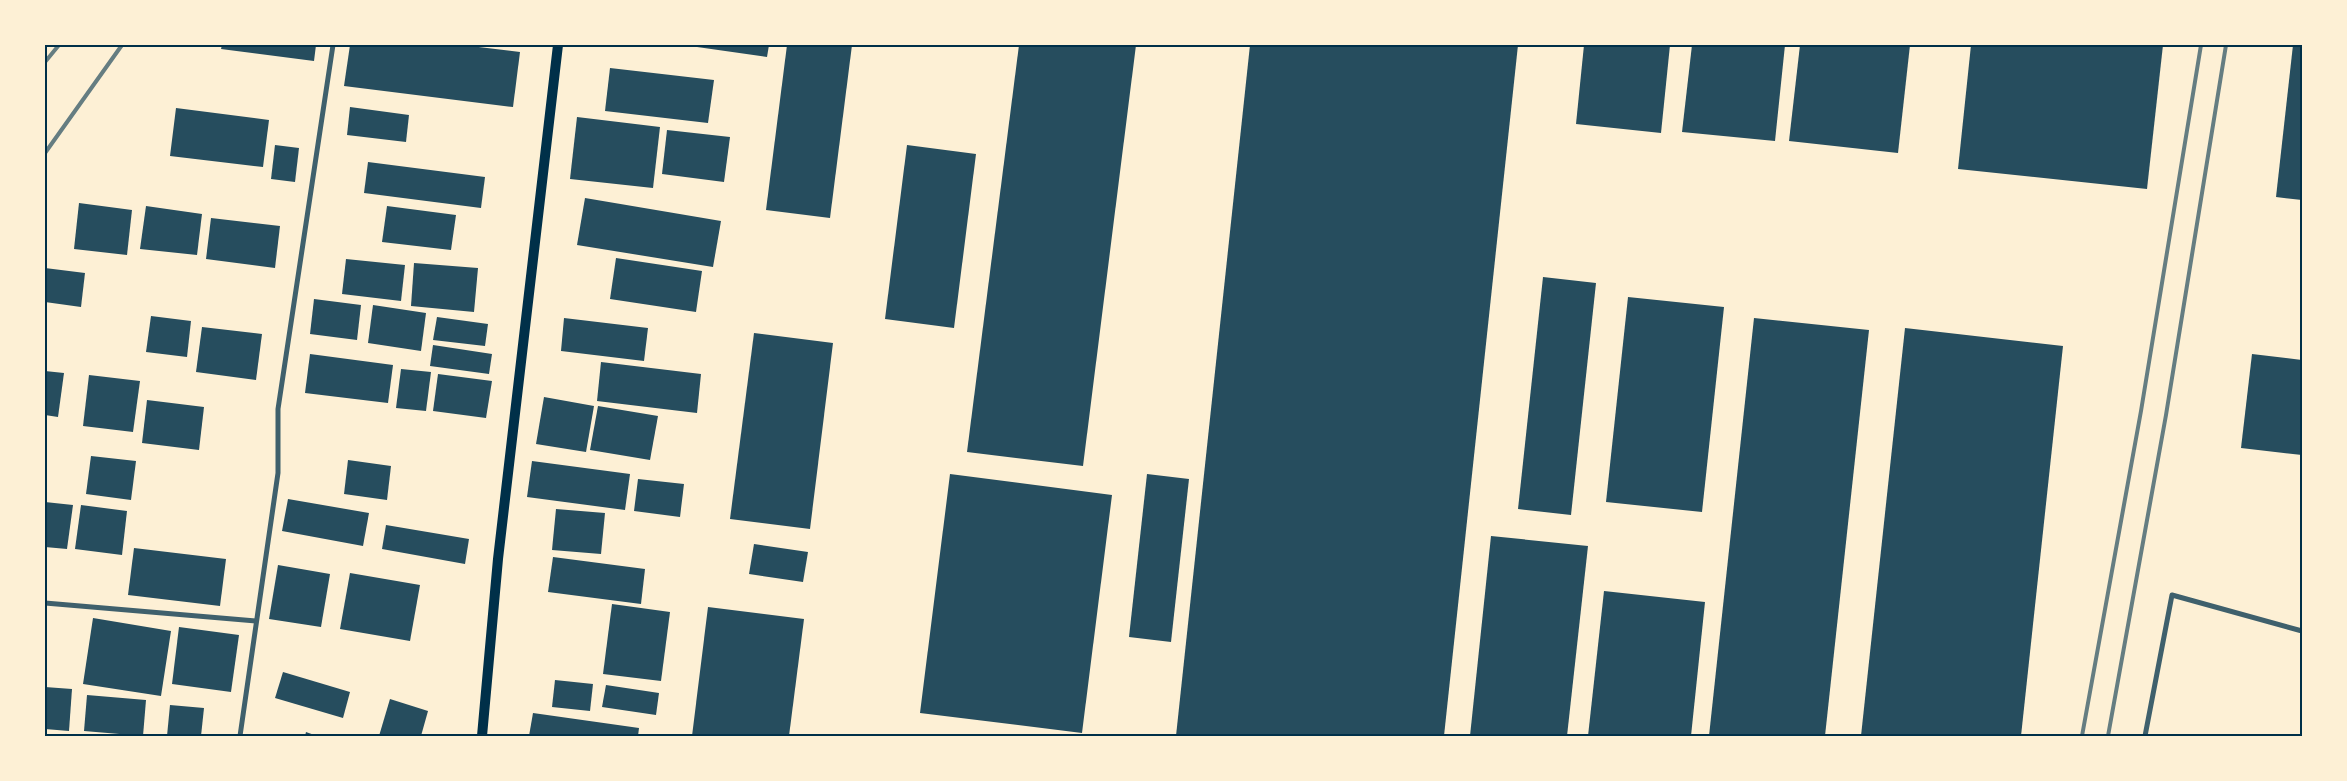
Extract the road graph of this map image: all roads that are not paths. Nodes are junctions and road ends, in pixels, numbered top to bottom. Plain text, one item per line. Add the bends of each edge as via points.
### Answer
1 (333, 45) edge
2 (558, 45) edge
3 (45, 604) edge
4 (256, 621) junction
5 (2302, 631) edge
6 (240, 736) edge
7 (482, 736) edge
8 (2145, 736) edge

1 - 4 street via 278,410 278,473
2 - 7 main road via 498,559
3 - 4 street
4 - 6 street
5 - 8 street via 2172,595

